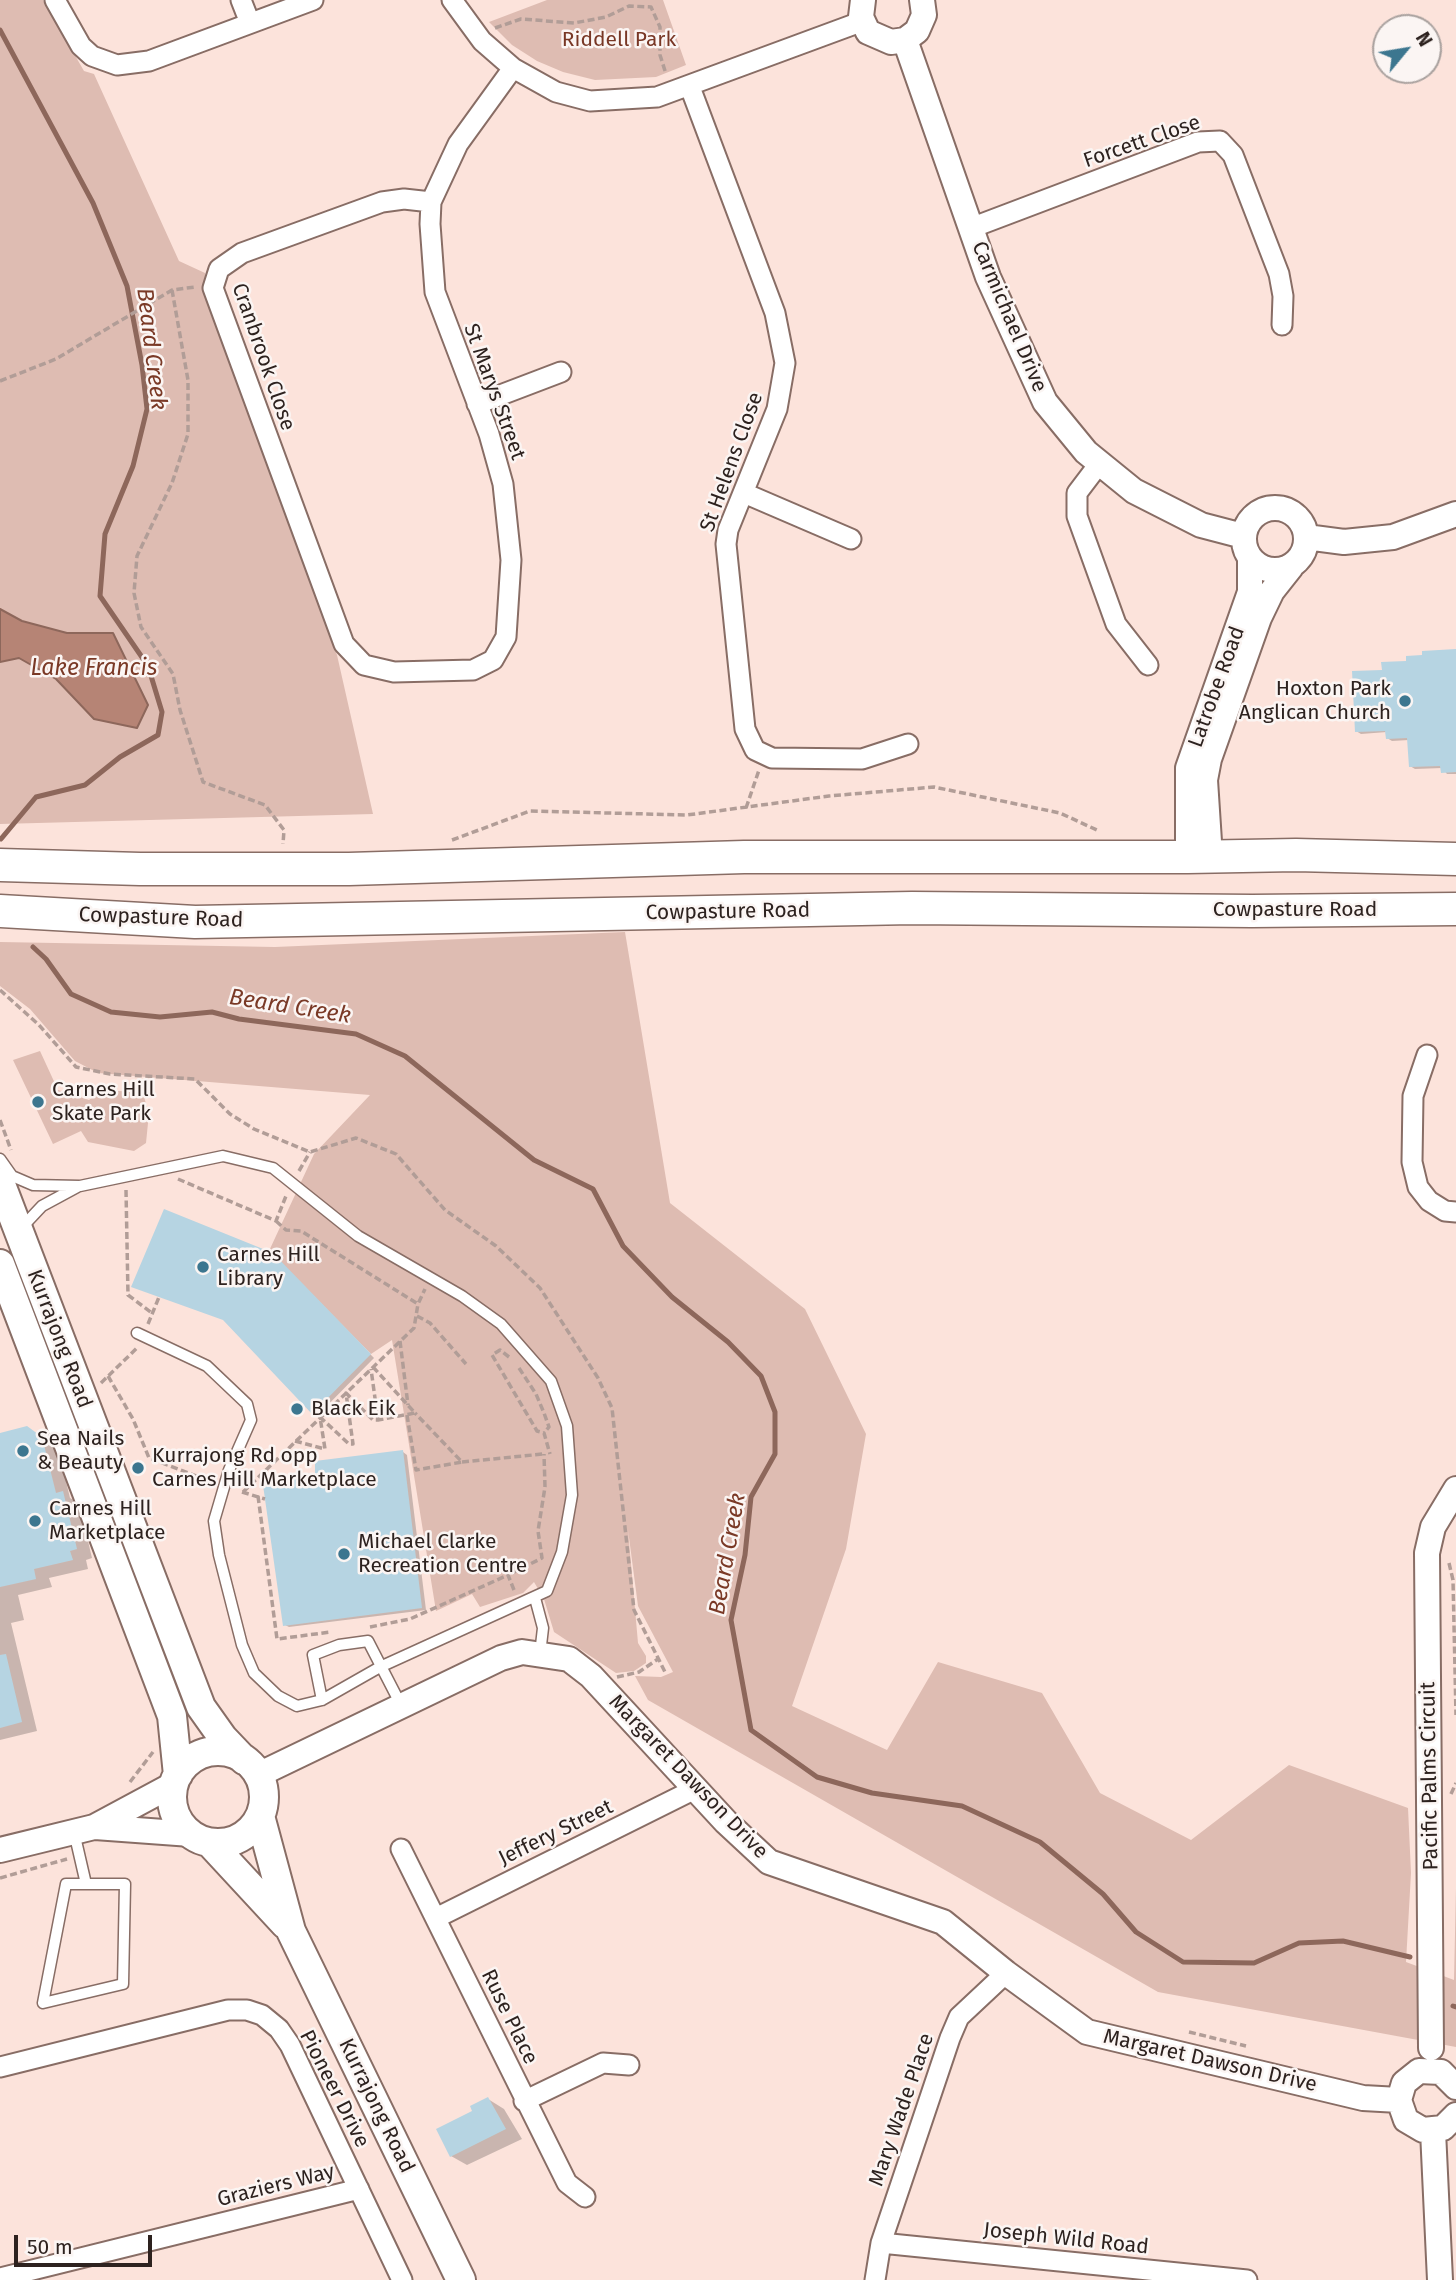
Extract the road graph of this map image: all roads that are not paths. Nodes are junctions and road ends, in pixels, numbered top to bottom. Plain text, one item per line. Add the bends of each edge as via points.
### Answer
1 (54, 0) edge
2 (241, 0) edge
3 (313, 0) edge
4 (452, 0) edge
5 (923, 0) edge
6 (863, 11) edge
7 (250, 23) junction
8 (905, 40) junction
9 (513, 68) junction
10 (681, 90) junction
11 (431, 202) junction
12 (971, 228) junction
13 (1282, 325) dead end
14 (561, 372) dead end
15 (477, 404) junction
16 (1099, 464) junction
17 (744, 492) junction
18 (1456, 514) edge
19 (1306, 537) junction
20 (851, 539) dead end
21 (1247, 548) junction
22 (1291, 566) junction
23 (1148, 665) dead end
24 (364, 666) joint
25 (908, 744) dead end
26 (1199, 857) junction
27 (1456, 859) edge
28 (0, 865) edge
29 (1456, 909) edge
30 (1, 912) edge
31 (1427, 1055) dead end
32 (0, 1159) edge
33 (0, 1182) edge
34 (80, 1186) junction
35 (1456, 1212) edge
36 (22, 1244) junction
37 (0, 1264) edge
38 (137, 1333) dead end
39 (1456, 1489) edge
40 (535, 1598) junction
41 (540, 1654) junction
42 (380, 1667) junction
43 (322, 1700) junction
44 (401, 1706) junction
45 (251, 1767) junction
46 (176, 1779) junction
47 (695, 1789) junction
48 (260, 1816) junction
49 (84, 1829) junction
50 (201, 1838) junction
51 (401, 1849) dead end
52 (0, 1850) edge
53 (86, 1884) junction
54 (436, 1918) junction
55 (291, 1931) junction
56 (1006, 1973) junction
57 (1430, 2059) junction
58 (629, 2066) dead end
59 (0, 2067) edge
60 (1456, 2087) edge
61 (1399, 2100) junction
62 (524, 2101) junction
63 (1456, 2115) edge
64 (1433, 2131) junction
65 (359, 2189) junction
66 (585, 2197) dead end
67 (881, 2243) junction
68 (0, 2278) edge
69 (402, 2280) edge
70 (461, 2280) edge
71 (875, 2280) edge
72 (1247, 2280) edge
73 (1440, 2280) edge

1 - 7 street via 81,46 92,56 117,65 149,61
2 - 7 street
3 - 7 street
4 - 9 street via 482,41
5 - 8 street via 921,23
6 - 8 street via 868,32 883,41
6 - 10 street
8 - 12 street, Carmichael Drive
9 - 10 street via 556,92 590,101 635,100
9 - 11 street, St Marys Street via 458,144
10 - 17 street, St Helens Close via 782,337 783,387
11 - 15 street, St Marys Street via 435,292
11 - 24 street, Cranbrook Close via 382,202 242,253 219,269 213,288 339,632 352,656
12 - 13 street, Forcett Close via 1198,142 1220,141 1233,155 1279,274
12 - 16 street, Carmichael Drive via 1038,390 1054,415
14 - 15 street
15 - 24 street, St Marys Street via 503,484 510,532 510,615 500,652 484,667 473,670 394,673
16 - 21 street, Carmichael Drive via 1154,504
16 - 23 street via 1077,493 1077,516 1116,624
17 - 20 street
17 - 25 street, St Helens Close via 728,530 725,560 749,742 763,755 782,759 862,759
18 - 19 street via 1393,537 1344,542
19 - 21 street via 1293,513 1275,508 1257,513 1245,527
19 - 22 street via 1303,554
21 - 22 street via 1264,569
21 - 26 street, Latrobe Road via 1250,592 1188,768
22 - 26 street, Latrobe Road via 1259,618 1209,758
26 - 27 main road
26 - 28 main road via 744,857 349,869
29 - 30 main road, Cowpasture Road via 912,908 195,922
31 - 35 street via 1413,1096 1412,1162 1418,1187 1429,1201
32 - 34 lane via 12,1176 33,1185
33 - 36 main road, Kurrajong Road
34 - 36 lane via 42,1206 26,1223
34 - 40 lane via 223,1156 273,1168 358,1236 427,1283 462,1296 501,1325 551,1381 567,1426 572,1495 562,1552 547,1591
36 - 45 main road, Kurrajong Road via 201,1707
37 - 46 main road, Kurrajong Road via 172,1716
38 - 43 lane via 207,1366 247,1404 251,1420 214,1521 219,1555 254,1673 278,1696 297,1706
39 - 57 street, Pacific Palms Circuit via 1433,1527 1427,1553
40 - 41 lane via 543,1628
40 - 42 lane
41 - 44 street, Margaret Dawson Drive via 522,1652 501,1658
41 - 47 street, Margaret Dawson Drive via 569,1659 591,1676
42 - 43 lane
42 - 43 lane via 368,1642 339,1645 313,1655
42 - 44 lane
44 - 45 street, Margaret Dawson Drive
45 - 46 main road via 233,1754 208,1752 186,1765
45 - 48 main road via 264,1799
46 - 49 street
46 - 50 main road via 174,1812
47 - 54 street, Jeffery Street
47 - 56 street, Margaret Dawson Drive via 769,1862 943,1922
48 - 50 main road via 245,1835 222,1843
48 - 55 main road
49 - 50 street
49 - 52 street
49 - 53 lane
50 - 55 main road
51 - 54 street, Ruse Place
53 - 53 lane via 66,1884 43,2003 122,1984 125,1884
54 - 62 street, Ruse Place
55 - 70 main road, Kurrajong Road
56 - 61 street, Margaret Dawson Drive via 1087,2032 1363,2098
56 - 67 street, Mary Wade Place via 959,2017
57 - 60 street
57 - 61 street via 1404,2082
58 - 62 street via 603,2063
59 - 65 street, Pioneer Drive via 228,2010 262,2015 290,2045
61 - 64 street via 1406,2120
62 - 66 street, Ruse Place via 567,2183
63 - 64 street
64 - 73 street
65 - 68 street, Graziers Way
65 - 69 street, Pioneer Drive
67 - 71 street, Mary Wade Place
67 - 72 street, Joseph Wild Road

